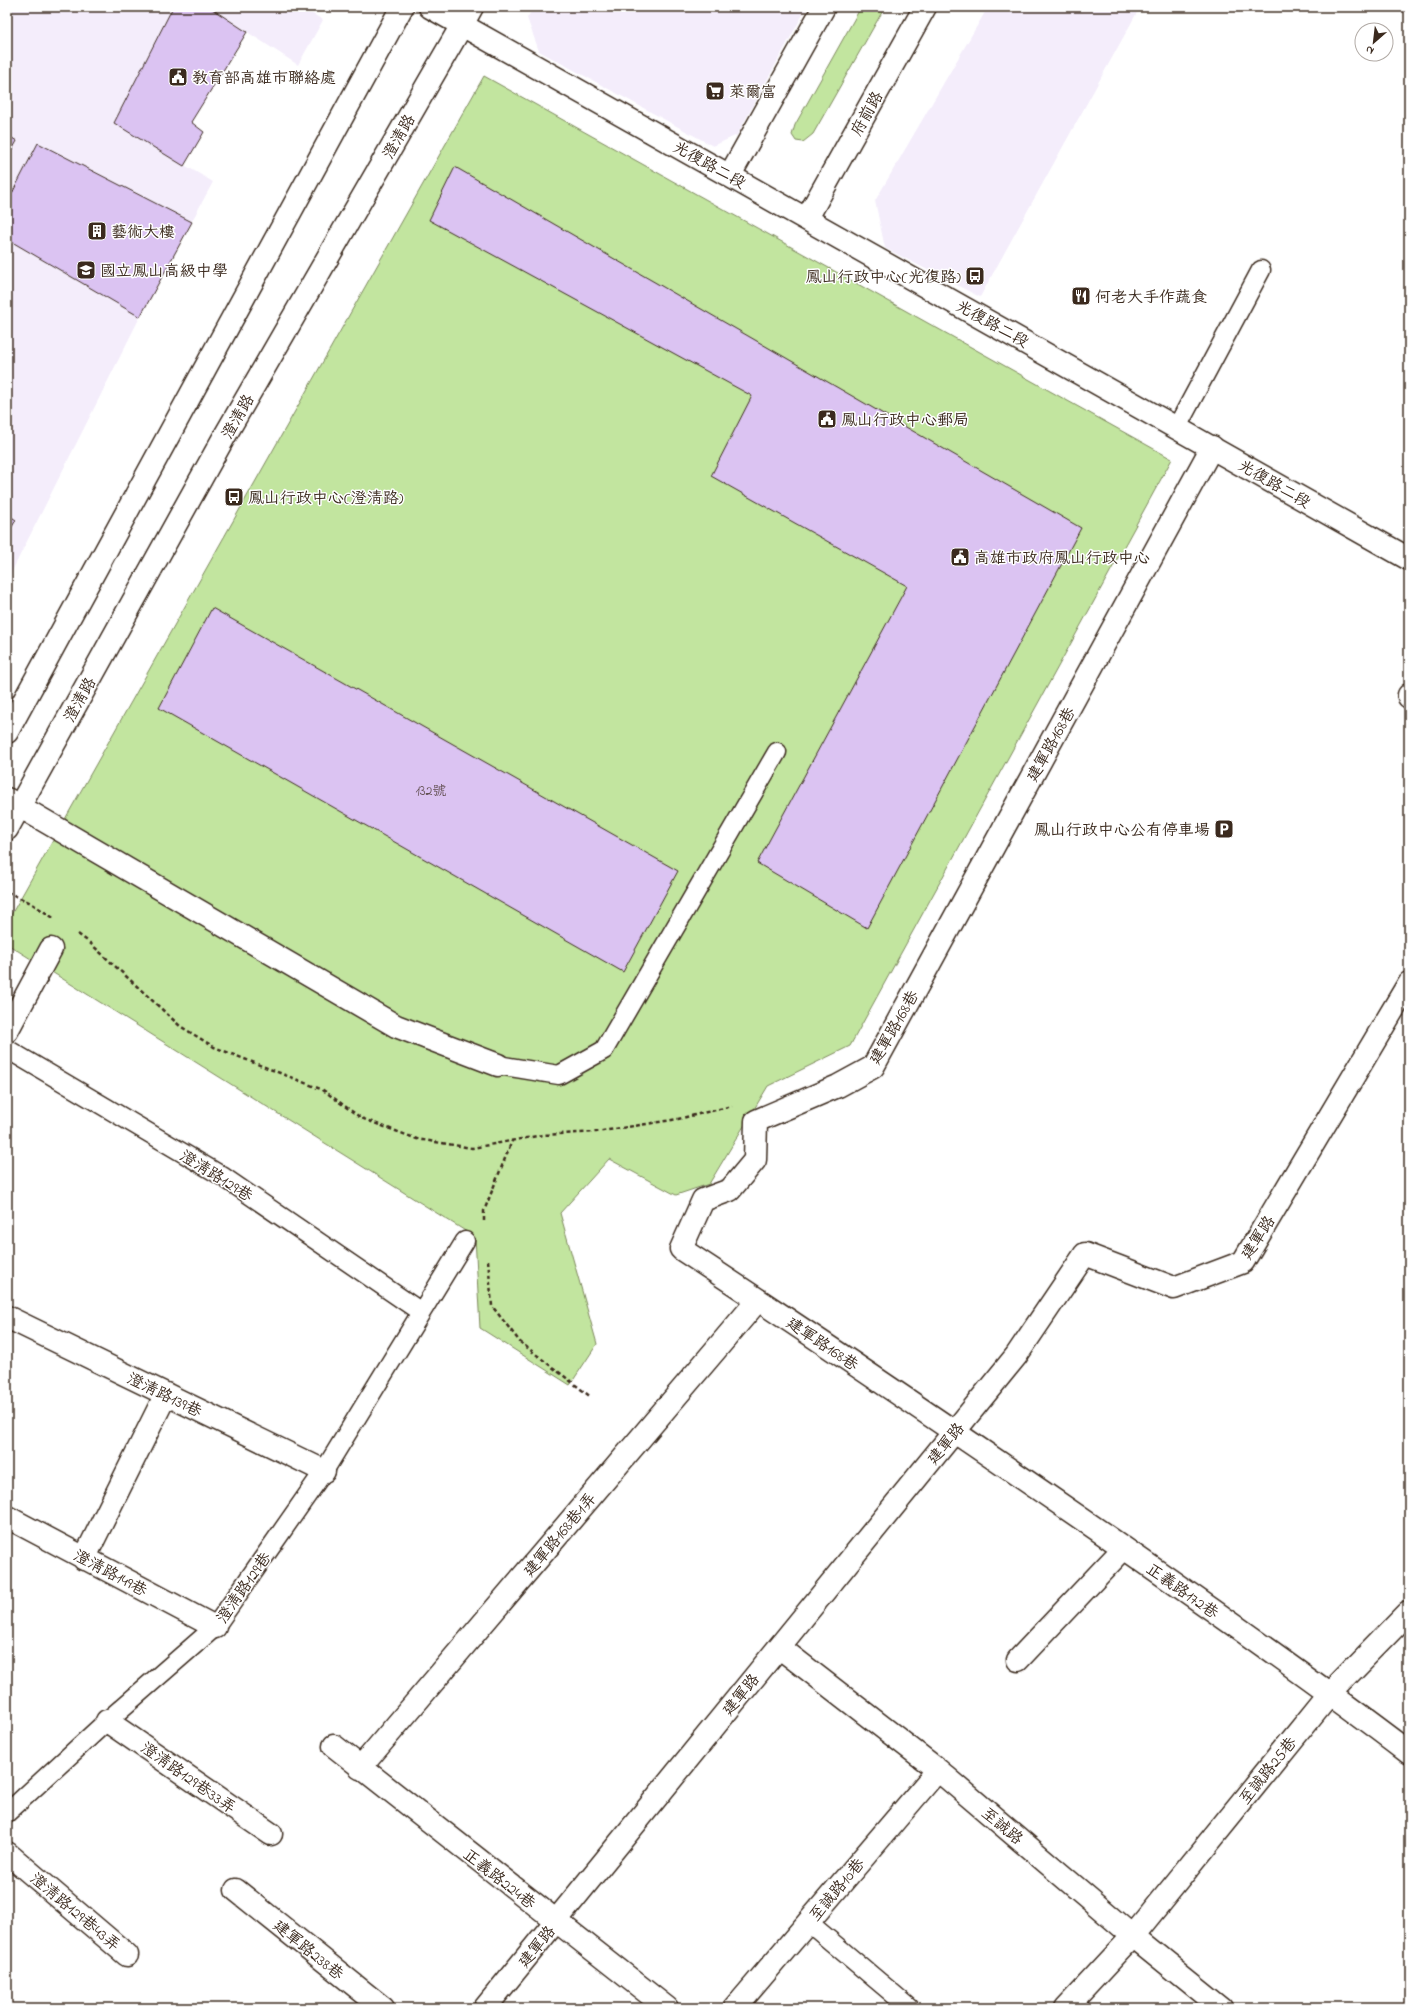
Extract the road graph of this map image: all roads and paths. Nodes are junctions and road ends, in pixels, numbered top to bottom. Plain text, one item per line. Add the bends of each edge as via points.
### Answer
1 (402, 7) edge
2 (430, 7) edge
3 (824, 7) edge
4 (925, 7) edge
5 (467, 16) edge
6 (730, 175) junction
7 (807, 218) junction
8 (1261, 270) dead end
9 (1177, 427) junction
10 (1212, 446) junction
11 (1409, 559) edge
12 (7, 732) edge
13 (777, 752) dead end
14 (13, 802) edge
15 (7, 829) edge
16 (7, 892) edge
17 (58, 921) dead end
18 (77, 934) dead end
19 (51, 949) dead end
20 (1409, 983) edge
21 (7, 1031) edge
22 (7, 1049) edge
23 (498, 1065) joint
24 (756, 1121) junction
25 (512, 1141) junction
26 (485, 1227) dead end
27 (465, 1241) dead end
28 (487, 1257) dead end
29 (758, 1300) junction
30 (421, 1312) junction
31 (7, 1316) edge
32 (166, 1394) junction
33 (591, 1397) dead end
34 (954, 1431) junction
35 (324, 1471) junction
36 (7, 1517) edge
37 (1124, 1548) junction
38 (84, 1559) junction
39 (1409, 1612) edge
40 (215, 1627) junction
41 (779, 1647) junction
42 (1018, 1660) dead end
43 (1330, 1693) junction
44 (108, 1721) junction
45 (334, 1746) dead end
46 (1409, 1753) edge
47 (360, 1768) junction
48 (938, 1770) junction
49 (7, 1813) edge
50 (271, 1834) dead end
51 (7, 1852) edge
52 (236, 1890) dead end
53 (556, 1921) junction
54 (808, 1922) junction
55 (1133, 1936) junction
56 (127, 1955) dead end
57 (383, 2008) edge
58 (485, 2008) edge
59 (667, 2008) edge
60 (735, 2008) edge
61 (910, 2008) edge
62 (1066, 2008) edge
63 (1222, 2008) edge

1 - 12 street
2 - 5 street, 光復路二段
3 - 6 street
4 - 7 street, 府前路
5 - 6 street, 光復路二段
5 - 14 street, 澄清路
6 - 7 street, 光復路二段
7 - 9 street, 光復路二段
8 - 9 lane
9 - 10 street, 光復路二段
10 - 11 street, 光復路二段
10 - 24 street, 建軍路168巷 via 873,1067 838,1086
13 - 23 lane via 604,1050 559,1075
14 - 15 street, 澄清路
14 - 23 street via 396,1026
16 - 17 path via 31,903
18 - 25 path via 180,1026 214,1047 323,1090 361,1118 417,1140 472,1148
19 - 21 street
20 - 34 street, 建軍路 via 1243,1262 1174,1288 1085,1254 1016,1356
22 - 30 lane, 澄清路129巷 via 222,1176
24 - 25 path via 735,1105 678,1119 596,1132
24 - 29 street, 建軍路168巷 via 755,1160 730,1190 703,1200 681,1250
25 - 26 path via 484,1211
27 - 30 lane, 澄清路129巷
28 - 33 path via 492,1306 520,1342
29 - 34 street, 建軍路168巷
29 - 47 street, 建軍路168巷1弄
30 - 35 lane, 澄清路129巷
31 - 32 street, 澄清路139巷
32 - 35 street, 澄清路139巷
32 - 38 street
34 - 37 street, 正義路172巷
34 - 41 street, 建軍路
35 - 40 lane, 澄清路129巷
36 - 38 street, 澄清路149巷
37 - 42 street
37 - 43 street, 正義路172巷
38 - 40 street, 澄清路149巷
39 - 43 street, 至誠路25巷
40 - 44 lane, 澄清路129巷
41 - 48 street, 至誠路
41 - 53 street, 建軍路
43 - 46 street, 正義路172巷
43 - 55 street, 至誠路25巷
44 - 49 lane, 澄清路129巷
44 - 50 street, 澄清路129巷33弄
45 - 47 street, 正義路224巷
47 - 53 street, 正義路224巷
48 - 54 street, 至誠路10巷
48 - 55 street, 至誠路
51 - 56 street, 澄清路129巷43弄
52 - 57 street, 建軍路238巷
53 - 58 street, 建軍路
53 - 59 street, 正義路224巷
54 - 60 street, 至誠路10巷
54 - 61 lane
55 - 62 street, 至誠路25巷
55 - 63 street, 至誠路

